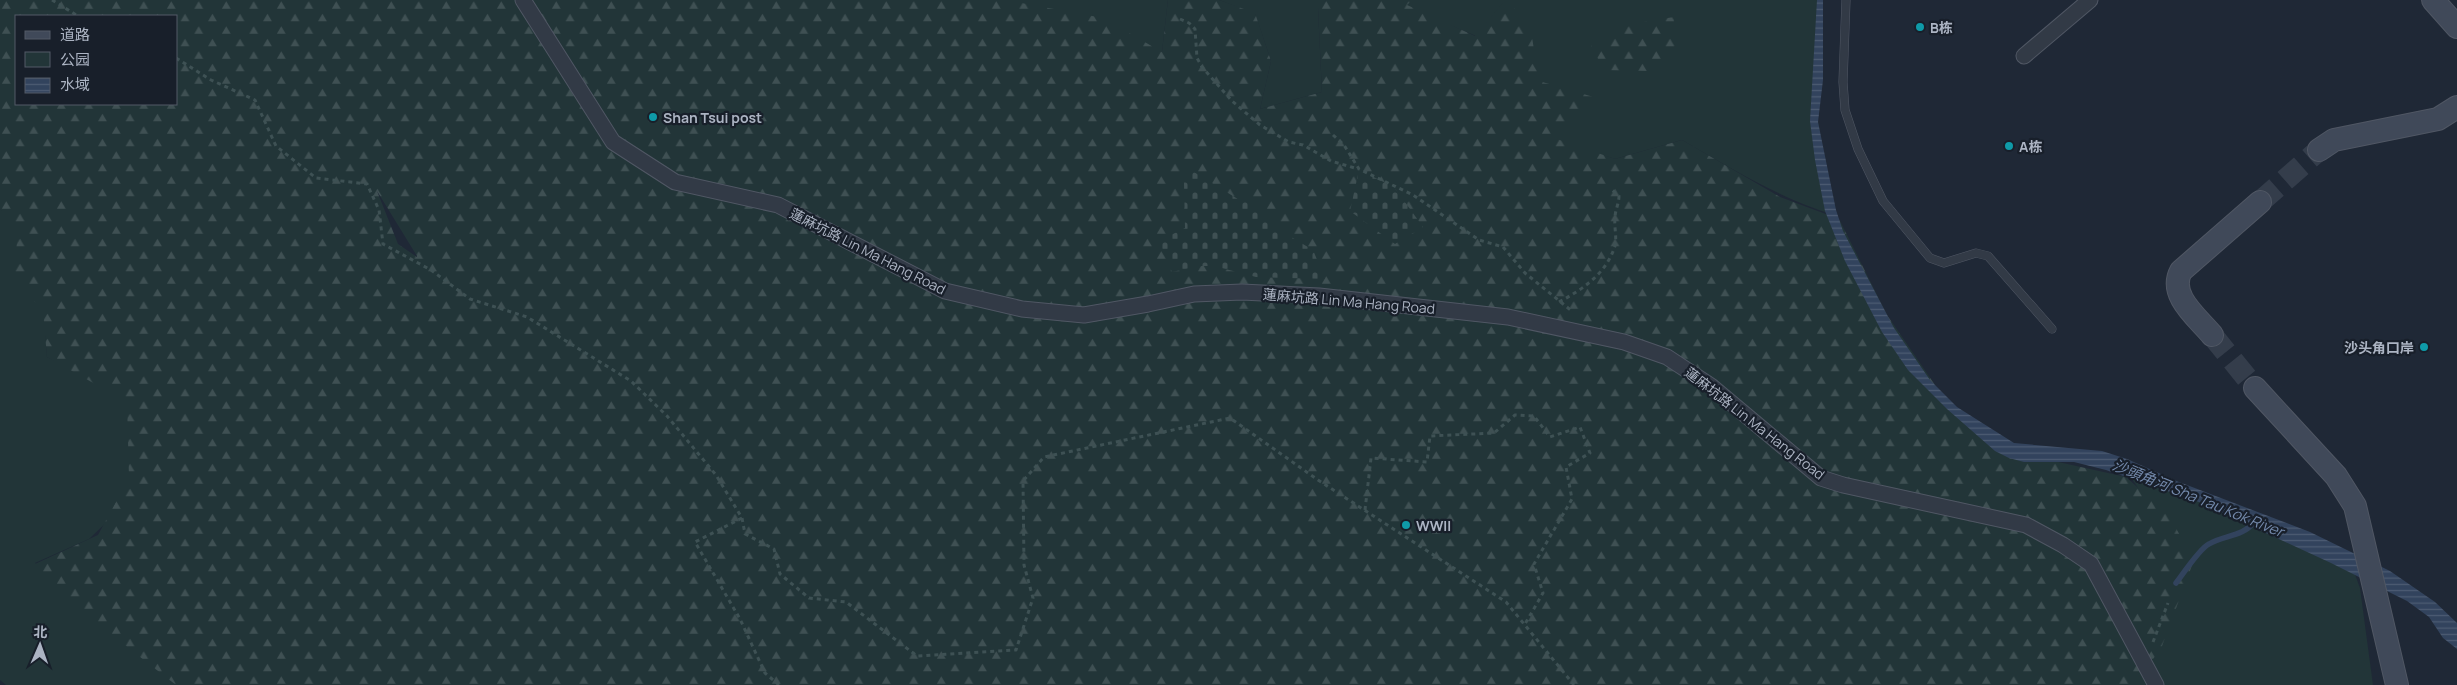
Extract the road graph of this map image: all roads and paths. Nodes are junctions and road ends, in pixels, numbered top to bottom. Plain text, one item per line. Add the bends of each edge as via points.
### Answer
1 (52, 0) edge
2 (523, 0) edge
3 (1846, 0) edge
4 (2090, 0) edge
5 (2433, 0) edge
6 (76, 15) edge
7 (1180, 19) dead end
8 (2457, 27) edge
9 (2024, 56) dead end
10 (178, 59) edge
11 (2457, 106) edge
12 (1333, 135) dead end
13 (2319, 150) tunnel mouth
14 (1359, 169) junction
15 (1612, 190) dead end
16 (2260, 202) tunnel mouth
17 (1558, 302) junction
18 (1579, 316) dead end
19 (2052, 329) dead end
20 (2212, 335) tunnel mouth
21 (2255, 388) tunnel mouth
22 (1365, 510) junction
23 (742, 518) junction
24 (2168, 603) dead end
25 (1525, 624) junction
26 (2150, 649) dead end
27 (779, 685) edge
28 (1574, 685) edge
29 (2156, 685) edge
30 (2397, 685) edge

1 - 6 path
2 - 29 street, 蓮麻坑路 Lin Ma Hang Road via 613,142 675,182 778,205 945,291 1022,309 1084,314 1194,294 1242,292 1319,296 1508,317 1624,342 1667,357 1711,386 1821,478 2026,526 2063,545 2091,564
3 - 19 lane via 1845,110 1858,150 1883,201 1930,258 1944,263 1976,253 1988,256
4 - 9 street
5 - 8 main road
7 - 14 path via 1195,29 1197,58 1202,68 1232,101 1260,125 1331,161
10 - 23 path via 211,80 255,100 276,146 316,178 367,184 379,210 383,244 431,270 470,299 527,317 631,381 667,416 716,475
11 - 13 main road via 2438,119 2334,140
12 - 14 path via 1344,145
14 - 17 path via 1413,195 1479,240 1502,247
15 - 17 path via 1619,196 1619,204 1614,218 1615,244 1610,255 1590,283
16 - 20 main road via 2177,278 2179,295
17 - 18 path
21 - 30 main road via 2336,476 2352,499
22 - 23 path via 1230,418 1044,457 1023,481 1024,565 1033,598 1016,650 916,656 846,602 809,598 780,574 774,549 745,534
22 - 25 path via 1506,602
22 - 25 path via 1371,458 1427,462 1430,436 1494,433 1515,415 1534,416 1550,437 1580,427 1590,453 1566,467 1572,499 1534,564 1543,592
23 - 27 path via 695,542 740,619 765,673
24 - 26 path
25 - 28 path

